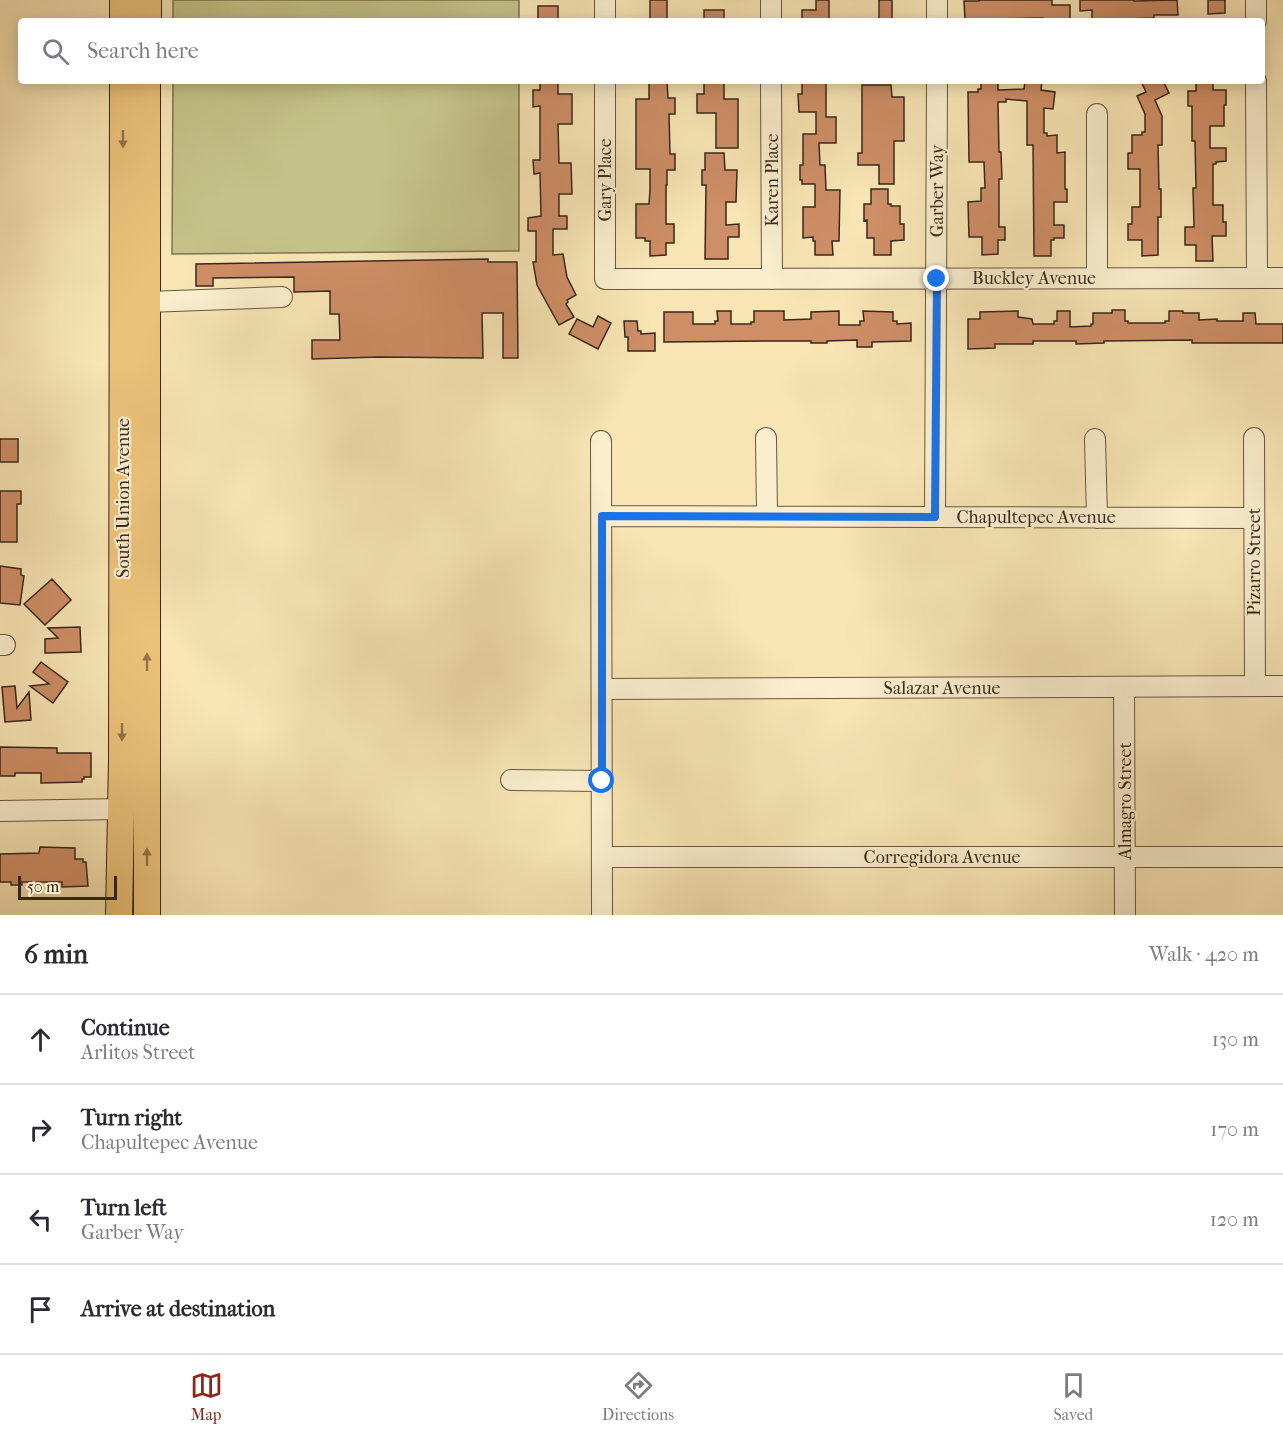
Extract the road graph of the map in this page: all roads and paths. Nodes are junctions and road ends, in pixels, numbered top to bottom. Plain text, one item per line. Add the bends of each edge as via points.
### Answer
1 (123, 0) edge
2 (148, 0) edge
3 (605, 0) edge
4 (771, 0) edge
5 (937, 0) edge
6 (1256, 0) edge
7 (123, 18) edge
8 (148, 18) edge
9 (605, 18) edge
10 (771, 18) edge
11 (937, 18) edge
12 (1256, 18) edge
13 (123, 84) edge
14 (147, 84) edge
15 (605, 84) edge
16 (771, 84) edge
17 (937, 84) edge
18 (1256, 84) edge
19 (1097, 114) dead end
20 (123, 189) junction
21 (1097, 278) junction
22 (1257, 278) junction
23 (1283, 278) edge
24 (605, 279) joint
25 (772, 279) junction
26 (937, 279) junction
27 (282, 297) dead end
28 (147, 302) junction
29 (123, 335) junction
30 (766, 438) dead end
31 (1254, 438) dead end
32 (1095, 439) dead end
33 (601, 441) dead end
34 (147, 471) junction
35 (602, 516) junction
36 (767, 516) junction
37 (935, 517) junction
38 (1097, 518) junction
39 (1254, 518) junction
40 (1255, 686) junction
41 (1283, 686) edge
42 (1124, 687) junction
43 (602, 689) junction
44 (511, 780) dead end
45 (602, 781) junction
46 (122, 809) junction
47 (0, 811) edge
48 (602, 856) junction
49 (1125, 857) junction
50 (1283, 857) edge
51 (119, 915) edge
52 (147, 915) edge
53 (602, 915) edge
54 (1125, 915) edge

1 - 7 main road
2 - 8 main road
3 - 9 street
4 - 10 street
5 - 11 street
6 - 12 street
13 -> 20 main road, South Union Avenue
14 - 28 main road, South Union Avenue
15 - 24 street, Gary Place
16 - 25 street, Karen Place
17 - 26 street, Garber Way
18 - 22 street
19 - 21 street
20 - 28 main road via 135,203 136,291
20 - 29 main road, South Union Avenue
21 - 22 street, Buckley Avenue
21 - 26 street, Buckley Avenue
22 - 23 street, Buckley Avenue
24 - 25 street, Buckley Avenue
25 - 26 street, Buckley Avenue
26 - 37 street, Garber Way
27 - 28 street
28 - 34 main road, South Union Avenue
29 - 34 main road via 135,355 136,457
29 -> 46 main road, South Union Avenue
30 - 36 street
31 - 39 street, Pizarro Street
32 - 38 street
33 - 35 street
52 -> 34 main road, South Union Avenue
35 - 36 street, Chapultepec Avenue
35 - 43 street
36 - 37 street, Chapultepec Avenue
37 - 38 street, Chapultepec Avenue
38 - 39 street, Chapultepec Avenue
39 - 40 street, Pizarro Street
40 - 41 street, Salazar Avenue
40 - 42 street, Salazar Avenue
42 - 43 street, Salazar Avenue
42 - 49 street, Almagro Street
43 - 45 street
44 - 45 street
45 - 48 street
46 - 47 street
46 - 51 main road, South Union Avenue
48 - 49 street, Corregidora Avenue
48 - 53 street
49 - 50 street, Corregidora Avenue
49 - 54 street, Almagro Street

